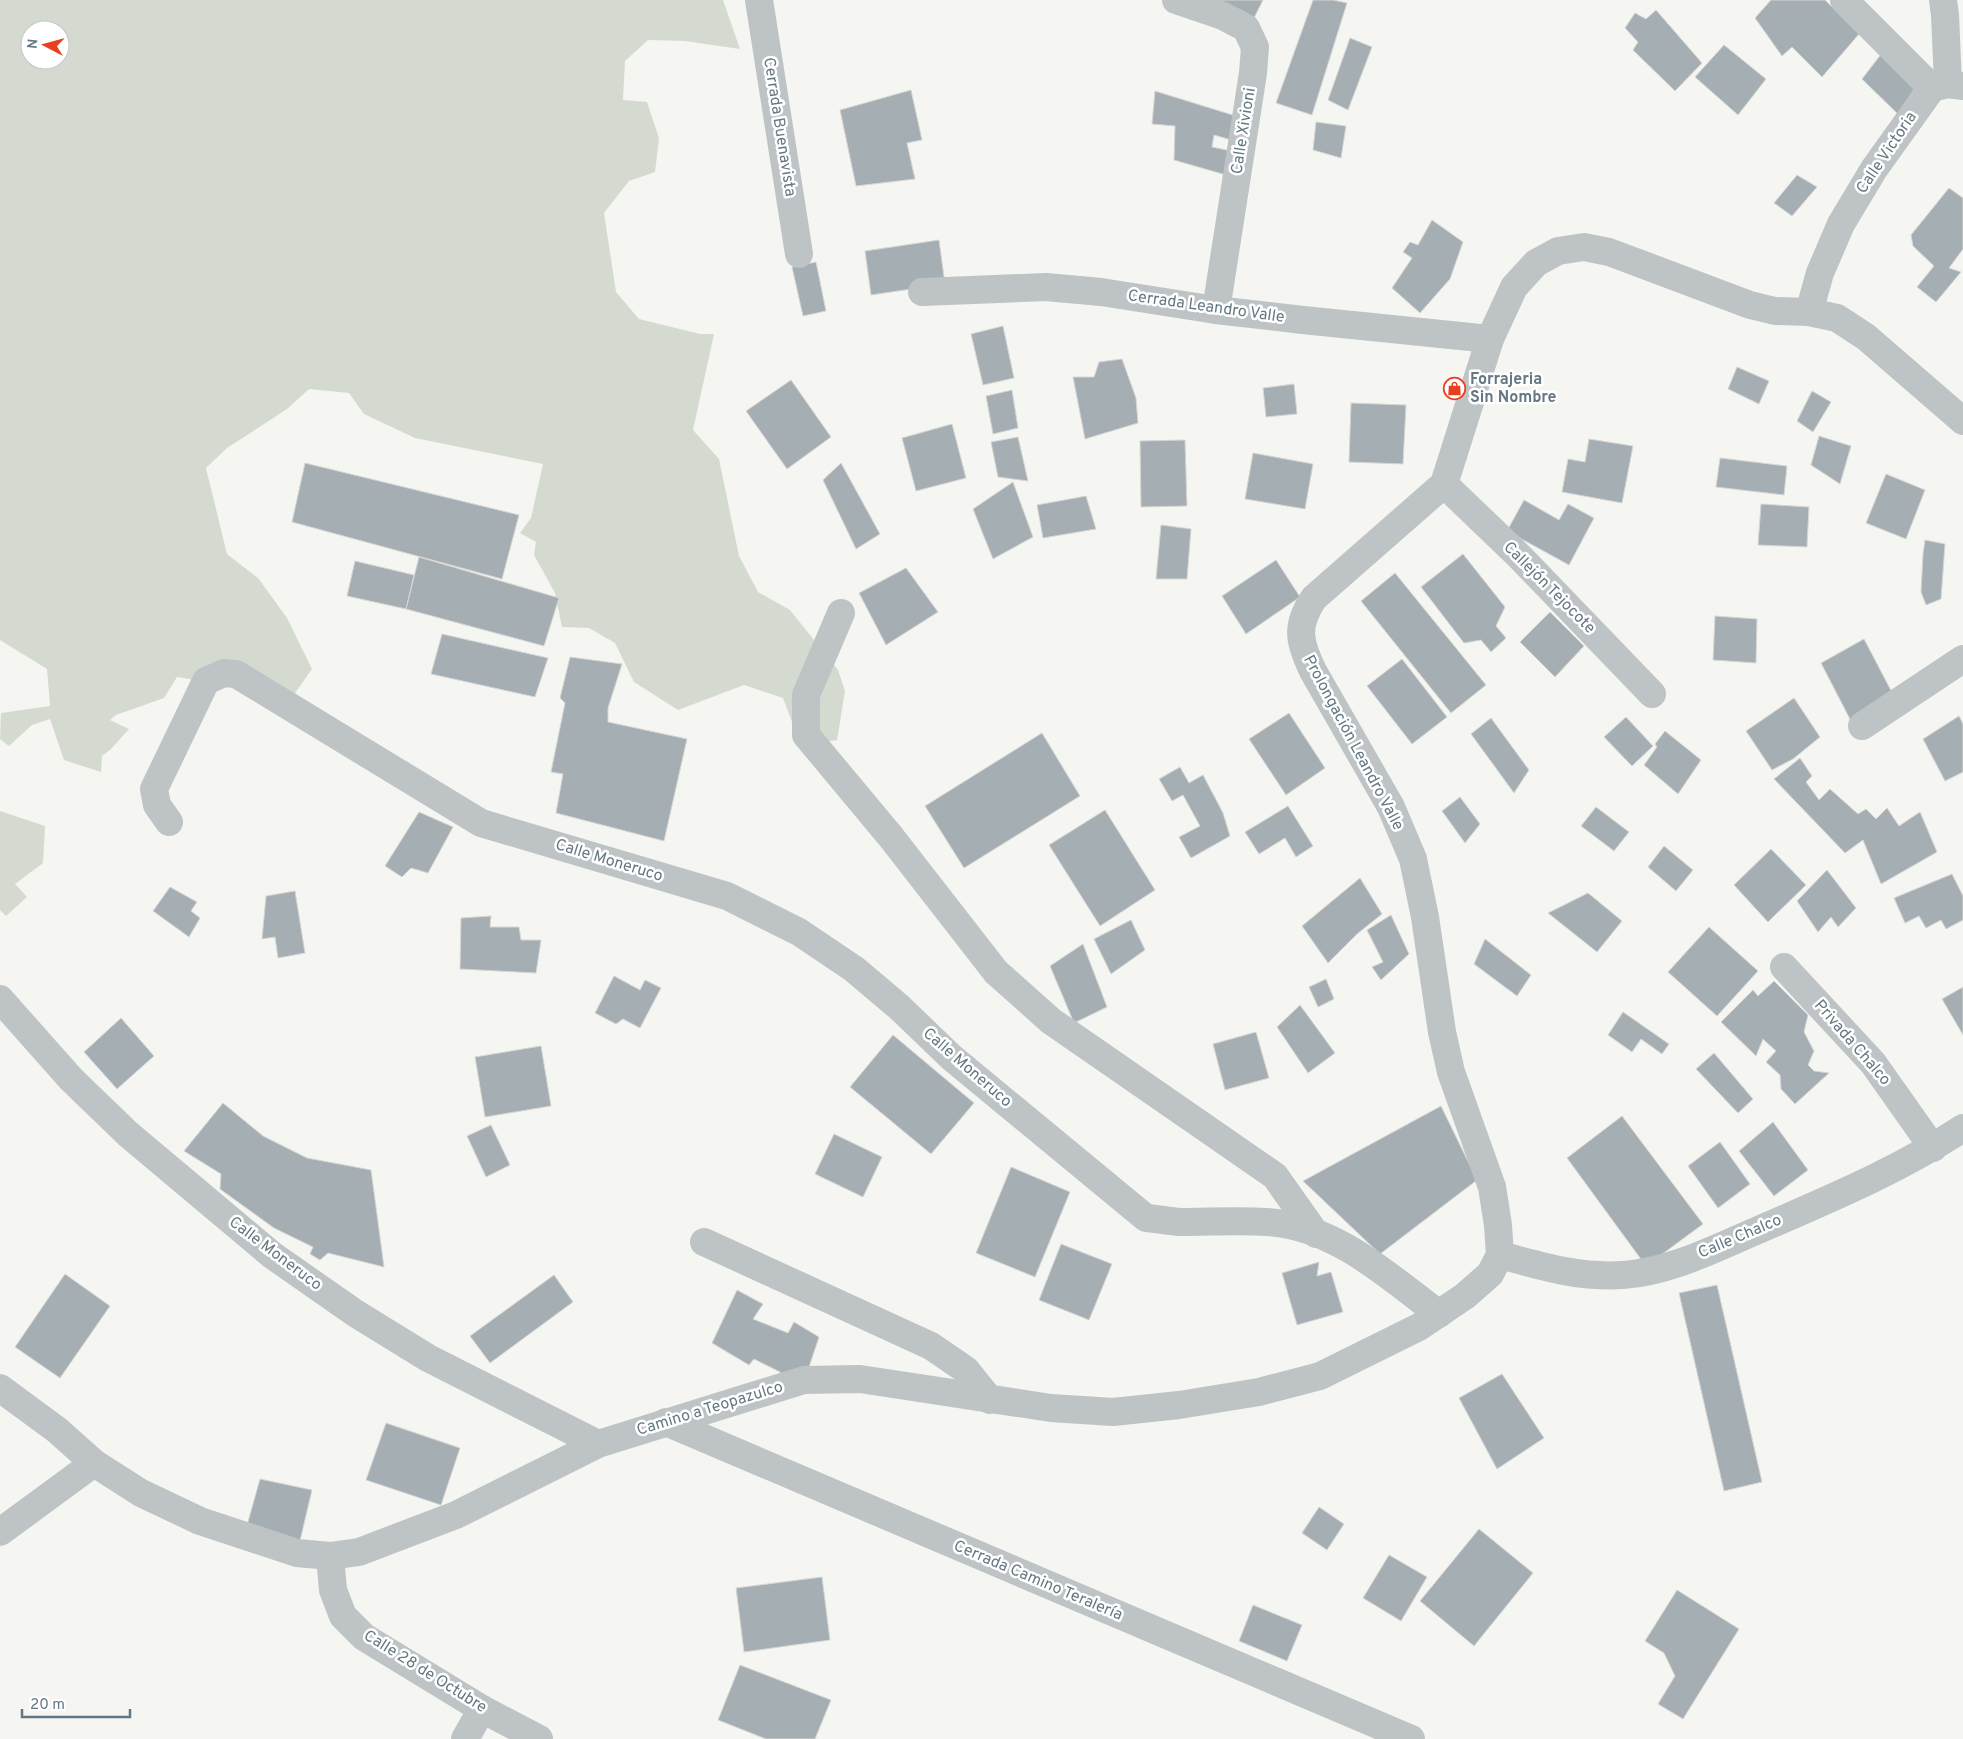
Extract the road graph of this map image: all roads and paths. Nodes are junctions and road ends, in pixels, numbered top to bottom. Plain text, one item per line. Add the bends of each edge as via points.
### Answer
1 (759, 0) edge
2 (1176, 0) edge
3 (1844, 0) edge
4 (1943, 0) edge
5 (1947, 86) edge
6 (799, 254) dead end
7 (922, 292) dead end
8 (1216, 310) junction
9 (1809, 312) junction
10 (1490, 339) junction
11 (1963, 421) edge
12 (1444, 484) junction
13 (841, 613) dead end
14 (1963, 659) edge
15 (1652, 694) dead end
16 (1862, 726) dead end
17 (169, 822) dead end
18 (1784, 967) dead end
19 (0, 999) edge
20 (1963, 1128) edge
21 (1933, 1148) junction
22 (1316, 1234) junction
23 (704, 1242) dead end
24 (1500, 1255) junction
25 (1439, 1314) junction
26 (0, 1388) edge
27 (990, 1400) junction
28 (666, 1422) junction
29 (598, 1444) junction
30 (94, 1463) junction
31 (0, 1532) edge
32 (330, 1556) junction
33 (482, 1709) junction
34 (465, 1739) edge
35 (539, 1739) edge
36 (1411, 1739) edge

1 - 6 street, Cerrada Buenavista
2 - 8 street, Calle Xivioni via 1223,16 1246,28 1255,47
3 - 5 street
4 - 5 street
5 - 9 street, Calle Victoria via 1874,169 1841,224 1820,273
7 - 8 street, Cerrada Leandro Valle via 1046,287
8 - 10 street, Cerrada Leandro Valle
9 - 10 street via 1775,311 1750,305 1609,252 1584,247 1558,251 1536,263 1514,286
9 - 11 street via 1837,318 1866,337
10 - 12 street
12 - 15 street, Callejón Tejocote via 1520,557
12 - 24 street, Prolongación Leandro Valle via 1314,598 1305,611 1300,631 1303,650 1313,671 1391,808 1414,859 1442,1032 1451,1072 1492,1187
13 - 22 street via 806,694 806,735 891,837 996,972 1051,1020 1275,1176
14 - 16 street
17 - 22 street, Calle Moneruco via 157,805 154,790 206,681 224,674 236,674 481,823 727,896 799,932 854,969 951,1057 1146,1218 1178,1222 1269,1222
18 - 21 street, Privada Chalco via 1873,1063
19 - 29 street, Calle Moneruco via 72,1079 128,1134 272,1255 355,1313 428,1358
20 - 21 street, Calle Chalco
21 - 24 street, Calle Chalco via 1860,1185 1688,1260 1651,1270 1625,1275 1573,1274
22 - 25 street, Calle Moneruco via 1356,1252
23 - 27 street via 931,1346 966,1370
24 - 25 street, Camino a Teopazulco via 1490,1274
25 - 27 street, Camino a Teopazulco via 1320,1376 1258,1392 1178,1406 1113,1412
26 - 30 street, Camino a Teopazulco via 57,1430
27 - 28 street, Camino a Teopazulco via 860,1379 804,1380
28 - 29 street, Camino a Teopazulco
28 - 36 street, Cerrada Camino Teralería
29 - 32 street, Camino a Teopazulco via 456,1515 360,1552
30 - 31 street
30 - 32 street, Camino a Teopazulco via 140,1493 200,1521 298,1553
32 - 33 street, Calle 28 de Octubre via 333,1590 343,1616 364,1636
33 - 34 street
33 - 35 street, Calle 28 de Octubre

